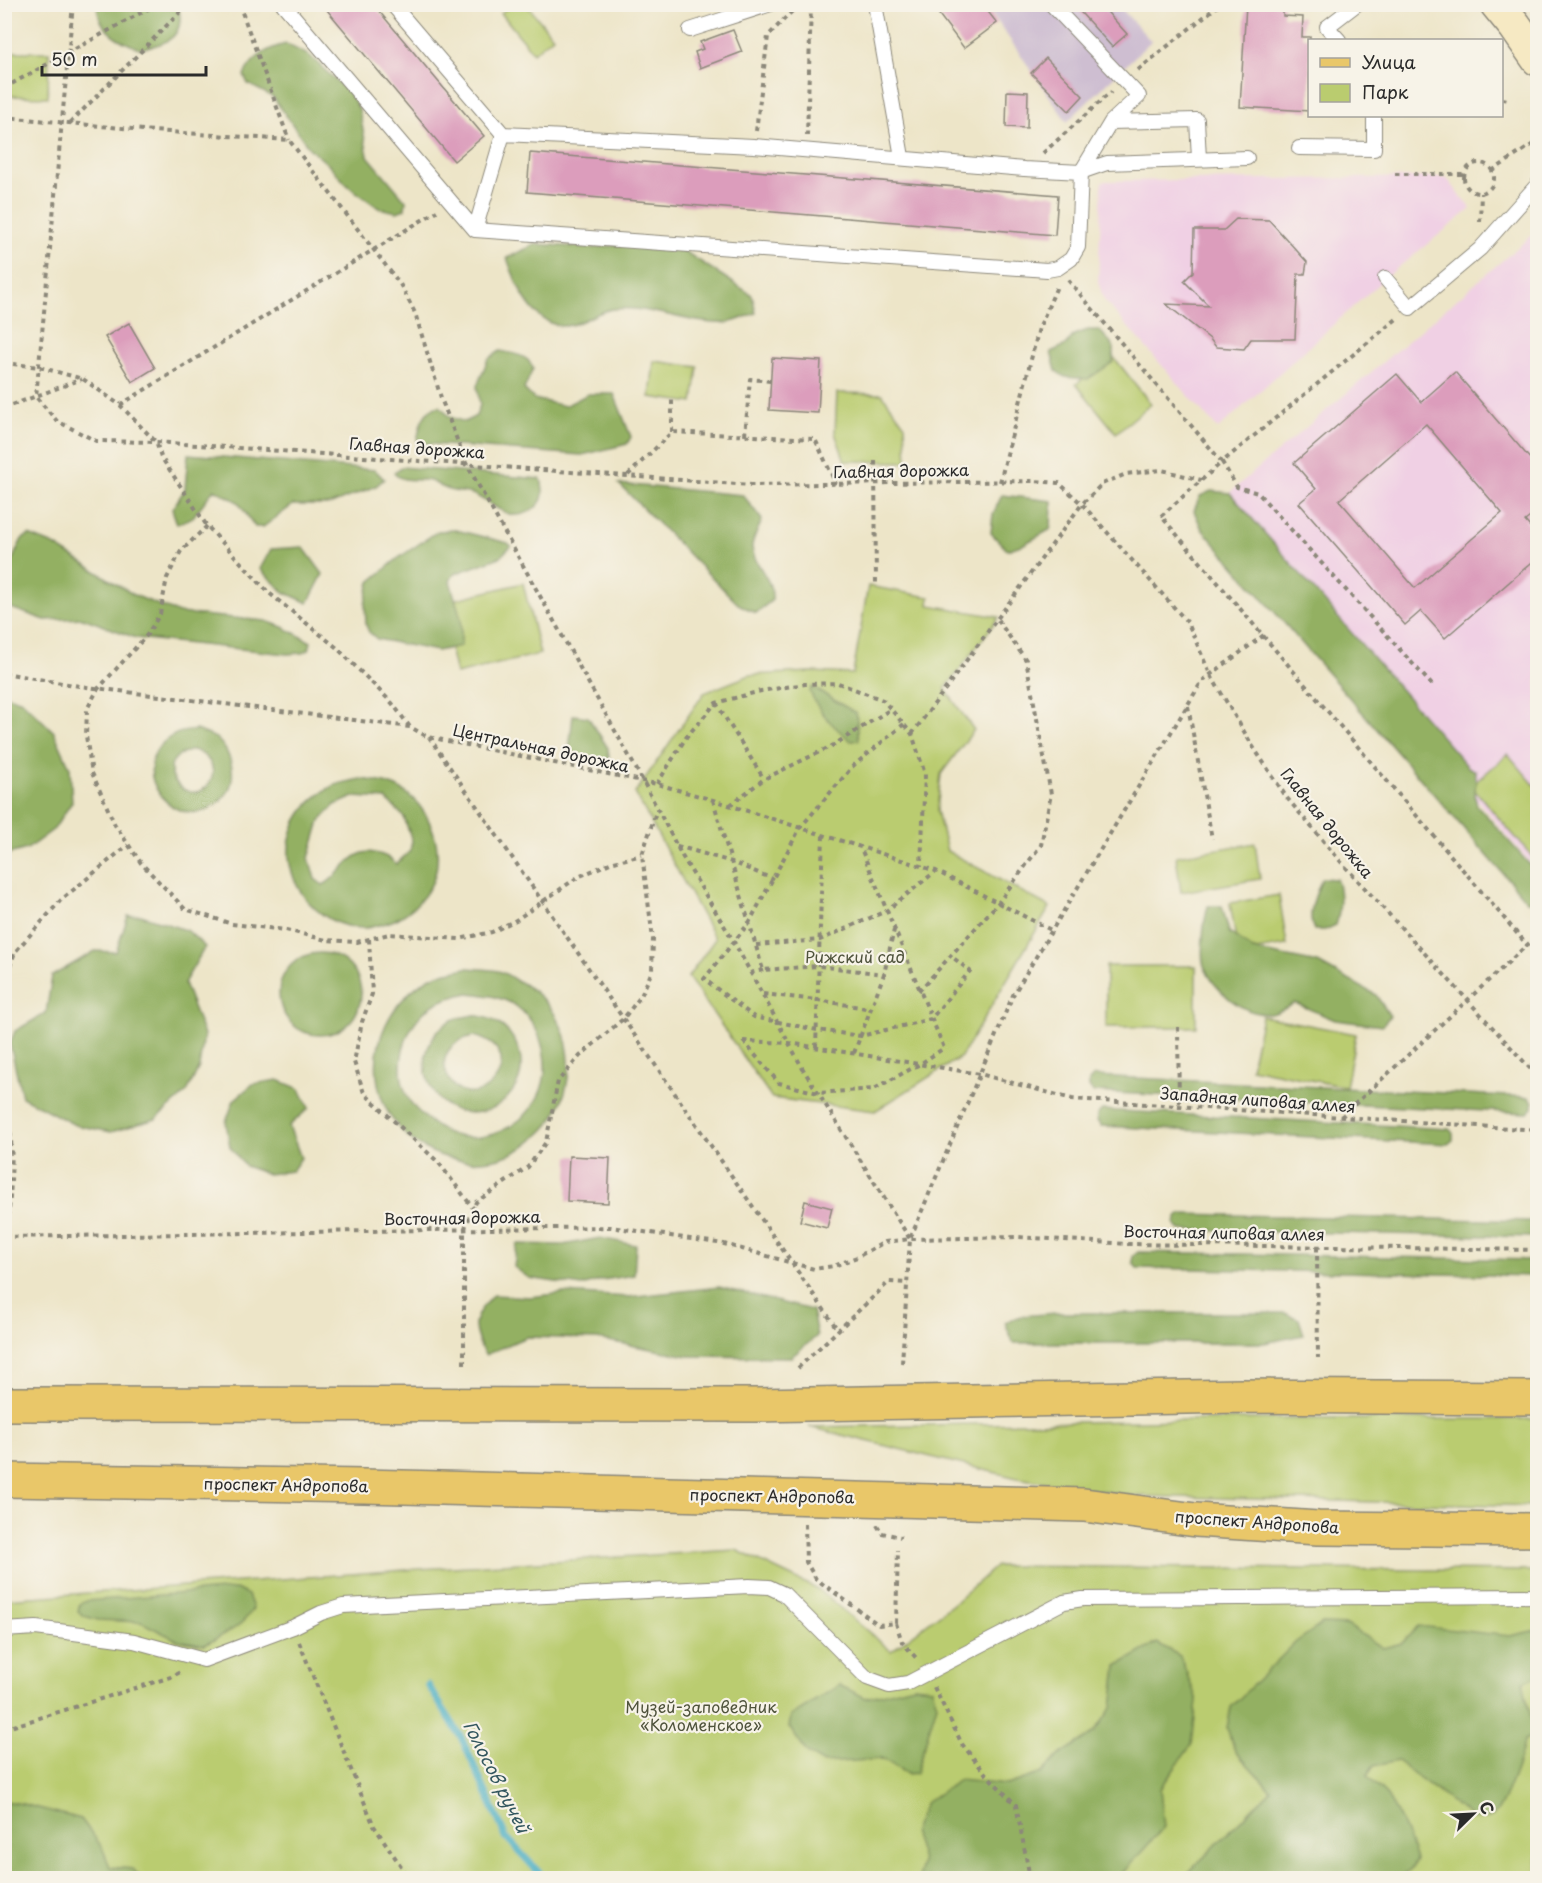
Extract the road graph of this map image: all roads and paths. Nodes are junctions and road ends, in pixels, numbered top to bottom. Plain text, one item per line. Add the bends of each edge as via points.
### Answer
1 (73, 4) edge
2 (157, 4) edge
3 (188, 4) edge
4 (239, 4) edge
5 (283, 4) edge
6 (392, 4) edge
7 (771, 4) edge
8 (799, 4) edge
9 (811, 4) edge
10 (875, 4) edge
11 (1051, 4) edge
12 (1356, 4) edge
13 (1497, 4) edge
14 (690, 30) dead end
15 (1338, 39) edge
16 (70, 52) junction
17 (1538, 59) edge
18 (4, 88) edge
19 (1503, 99) edge
20 (1509, 100) dead end
21 (4, 117) edge
22 (1374, 117) edge
23 (63, 122) junction
24 (1111, 122) junction
25 (69, 123) junction
26 (503, 134) junction
27 (289, 140) junction
28 (1538, 141) edge
29 (754, 146) junction
30 (1299, 148) dead end
31 (807, 150) junction
32 (902, 157) junction
33 (1247, 158) dead end
34 (1199, 159) junction
35 (1492, 171) junction
36 (1081, 172) junction
37 (1395, 174) dead end
38 (1464, 174) junction
39 (1538, 184) edge
40 (452, 203) junction
41 (475, 230) junction
42 (373, 249) junction
43 (1385, 278) dead end
44 (1410, 308) junction
45 (4, 363) edge
46 (39, 367) junction
47 (83, 379) junction
48 (771, 381) dead end
49 (36, 397) junction
50 (672, 400) dead end
51 (120, 405) junction
52 (4, 408) edge
53 (672, 432) junction
54 (745, 435) junction
55 (156, 442) junction
56 (875, 462) dead end
57 (1222, 462) junction
58 (466, 463) junction
59 (628, 476) junction
60 (1202, 480) junction
61 (1000, 482) junction
62 (875, 483) junction
63 (836, 484) junction
64 (1082, 504) junction
65 (207, 526) junction
66 (876, 587) dead end
67 (997, 619) junction
68 (1264, 635) junction
69 (4, 673) edge
70 (1210, 674) junction
71 (1432, 685) dead end
72 (98, 688) junction
73 (716, 702) junction
74 (1187, 705) junction
75 (891, 709) junction
76 (904, 724) junction
77 (410, 727) junction
78 (912, 734) junction
79 (428, 737) junction
80 (764, 779) junction
81 (643, 781) junction
82 (657, 784) junction
83 (713, 800) junction
84 (730, 805) junction
85 (657, 809) junction
86 (801, 828) junction
87 (823, 835) junction
88 (1212, 839) dead end
89 (128, 845) junction
90 (677, 846) junction
91 (860, 846) junction
92 (642, 855) junction
93 (732, 862) junction
94 (921, 866) junction
95 (936, 871) junction
96 (773, 879) junction
97 (542, 901) junction
98 (998, 903) junction
99 (886, 911) junction
100 (749, 923) junction
101 (894, 929) junction
102 (1051, 930) junction
103 (1538, 936) edge
104 (369, 939) junction
105 (820, 939) junction
106 (734, 942) junction
107 (756, 945) junction
108 (1527, 945) junction
109 (951, 956) junction
110 (819, 966) junction
111 (763, 970) junction
112 (750, 972) junction
113 (884, 974) junction
114 (4, 984) edge
115 (919, 991) junction
116 (762, 994) junction
117 (1467, 999) junction
118 (818, 1000) junction
119 (871, 1009) junction
120 (623, 1019) junction
121 (931, 1019) junction
122 (778, 1023) junction
123 (1178, 1027) dead end
124 (817, 1030) junction
125 (861, 1036) junction
126 (789, 1043) junction
127 (816, 1047) junction
128 (854, 1053) junction
129 (920, 1064) junction
130 (980, 1074) junction
131 (1538, 1077) edge
132 (818, 1093) junction
133 (4, 1097) edge
134 (1179, 1106) junction
135 (1341, 1117) junction
136 (1538, 1130) edge
137 (474, 1208) junction
138 (464, 1230) junction
139 (6, 1237) edge
140 (910, 1239) junction
141 (1317, 1247) junction
142 (1538, 1250) edge
143 (792, 1264) junction
144 (908, 1283) junction
145 (838, 1330) junction
146 (1318, 1358) dead end
147 (902, 1363) dead end
148 (464, 1364) dead end
149 (798, 1368) dead end
150 (1538, 1398) edge
151 (4, 1404) edge
152 (4, 1480) edge
153 (805, 1524) dead end
154 (1538, 1530) edge
155 (882, 1533) dead end
156 (902, 1537) dead end
157 (898, 1550) dead end
158 (1538, 1596) edge
159 (896, 1623) junction
160 (293, 1627) junction
161 (4, 1630) edge
162 (204, 1660) junction
163 (928, 1672) junction
164 (4, 1729) edge
165 (409, 1878) edge
166 (1030, 1878) edge

1 - 16 path
2 - 16 path
3 - 25 path
4 - 27 path
5 - 40 lane
6 - 26 lane
7 - 14 lane
8 - 29 path via 768,36
9 - 31 path
10 - 32 lane
11 - 24 lane via 1139,96
12 - 15 lane via 1327,27
13 - 17 main road
16 - 18 path
16 - 23 path
19 - 20 path
21 - 23 path
22 - 30 lane via 1374,149
23 - 25 path
23 - 46 path
24 - 34 lane via 1197,120
24 - 36 lane
25 - 27 path
26 - 29 lane
26 - 41 lane
27 - 42 path
28 - 35 path
29 - 31 lane
31 - 32 lane
32 - 36 lane
33 - 34 lane
34 - 36 lane via 1107,163
35 - 38 path via 1484,164 1474,164
35 - 38 path via 1492,185 1481,193 1467,188
36 - 41 lane via 1078,247 1071,259 1047,270
37 - 38 path
39 - 44 lane via 1480,249
40 - 41 lane
40 - 42 path
42 - 51 path
42 - 58 path via 400,284 415,313
43 - 44 lane
44 - 57 path
45 - 46 path
46 - 47 path
46 - 49 path
47 - 49 path
47 - 51 path
48 - 54 path via 750,379
49 - 52 path
49 - 55 path, Главная дорожка via 57,421 96,441
50 - 53 path
51 - 55 path
53 - 54 path
53 - 59 path
54 - 63 path via 815,439
55 - 58 path, Главная дорожка
55 - 65 path via 161,457
56 - 62 path
57 - 60 path
57 - 61 path via 1063,274 1039,328
57 - 71 path via 1236,487 1258,493
58 - 59 path, Главная дорожка
58 - 81 path
59 - 63 path, Главная дорожка via 750,485
60 - 64 path via 1162,470 1126,474 1102,484
60 - 68 path via 1161,516
61 - 62 path, Главная дорожка
61 - 64 path, Главная дорожка via 1059,483
62 - 63 path, Главная дорожка
62 - 66 path
64 - 67 path
64 - 70 path, Главная дорожка via 1188,623
65 - 72 path via 181,551 167,578 160,614 147,634
65 - 77 path via 268,593 336,648
67 - 78 path
67 - 98 path via 1026,660 1052,795 1041,845
68 - 70 path
68 - 108 path
69 - 72 path, Центральная дорожка
70 - 74 path
70 - 117 path, Главная дорожка via 1287,798
72 - 77 path, Центральная дорожка
72 - 89 path via 87,709 86,736 92,773
73 - 75 path via 761,691 838,683 884,700
73 - 80 path
73 - 82 path via 687,736
74 - 88 path
74 - 102 path
75 - 76 path
75 - 80 path via 832,746
76 - 78 path
76 - 86 path via 853,766
77 - 79 path, Центральная дорожка
78 - 94 path via 925,774
79 - 81 path, Центральная дорожка
79 - 97 path
80 - 84 path
81 - 82 path, Центральная дорожка
81 - 85 path
82 - 83 path, Центральная дорожка
83 - 84 path, Центральная дорожка
83 - 93 path
84 - 86 path, Центральная дорожка
85 - 90 path
85 - 92 path
86 - 87 path, Центральная дорожка
86 - 96 path
87 - 91 path, Центральная дорожка
87 - 105 path
89 - 104 path via 185,909 232,924 286,930 326,940
89 - 114 path via 61,900 15,952
90 - 93 path
90 - 106 path
91 - 94 path, Центральная дорожка
91 - 99 path
92 - 97 path via 578,877
92 - 120 path via 653,939 652,971 641,996
93 - 96 path
93 - 100 path
94 - 95 path, Центральная дорожка
95 - 98 path, Центральная дорожка
95 - 99 path
96 - 100 path
97 - 104 path via 492,932 459,939 389,934
97 - 120 path
98 - 102 path, Центральная дорожка
98 - 109 path
99 - 101 path
99 - 105 path
100 - 106 path
100 - 107 path
101 - 113 path
101 - 115 path
102 - 130 path via 1013,995
103 - 108 path
104 - 137 path via 372,994 354,1062 364,1093 439,1163
105 - 107 path
105 - 110 path
106 - 112 path
106 - 122 path via 704,978 754,1017
107 - 111 path
108 - 117 path
109 - 115 path
109 - 121 path via 970,971
110 - 111 path
110 - 113 path
110 - 118 path
111 - 112 path
112 - 116 path
113 - 119 path
115 - 121 path
116 - 118 path
116 - 122 path
117 - 131 path, Главная дорожка
117 - 135 path
118 - 119 path
118 - 124 path
119 - 125 path
120 - 137 path via 558,1081 546,1142 528,1167 476,1202
120 - 143 path
121 - 125 path
121 - 129 path via 944,1048
122 - 124 path
122 - 126 path
123 - 134 path
124 - 125 path
124 - 127 path
125 - 128 path
126 - 127 path, Западная липовая аллея
126 - 132 path
126 - 132 path, Западная липовая аллея via 743,1041 779,1083
127 - 128 path, Западная липовая аллея
128 - 129 path, Западная липовая аллея
129 - 130 path, Западная липовая аллея
129 - 132 path via 873,1089
130 - 134 path, Западная липовая аллея via 1071,1099
130 - 140 path
132 - 140 path
133 - 139 path via 9,1114 12,1166
134 - 135 path, Западная липовая аллея
135 - 136 path, Западная липовая аллея
137 - 138 path
138 - 139 path, Восточная дорожка
138 - 143 path, Восточная дорожка via 611,1227 724,1244
138 - 148 path
140 - 141 path, Восточная липовая аллея via 1018,1238
140 - 143 path, Восточная дорожка via 885,1242 834,1266 814,1269
140 - 144 path
141 - 142 path, Восточная липовая аллея
141 - 146 path
143 - 145 path
144 - 145 path via 890,1282
144 - 147 path
145 - 149 path
150 - 151 main road via 1241,1396 754,1405
152 - 154 main road, проспект Андропова via 1072,1505 1196,1520 1318,1528
153 - 159 path via 806,1562 816,1579 879,1624
155 - 156 path
157 - 159 path
158 - 163 lane via 1083,1599 1055,1606
159 - 163 path via 902,1642
160 - 162 lane
160 - 163 lane via 343,1606 769,1587 784,1594 867,1678 889,1686 908,1683
160 - 165 path via 374,1826
161 - 162 lane via 36,1628 134,1641
162 - 164 path via 171,1677
163 - 166 path via 962,1744 1016,1805

